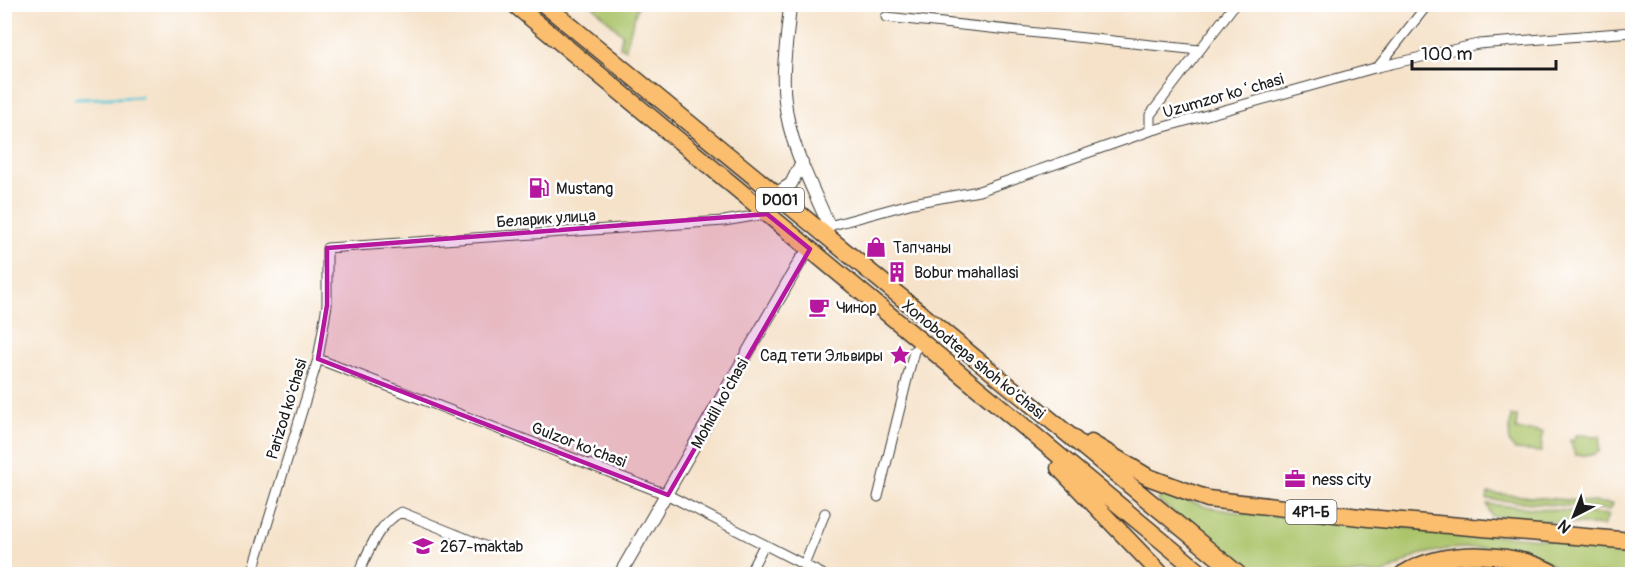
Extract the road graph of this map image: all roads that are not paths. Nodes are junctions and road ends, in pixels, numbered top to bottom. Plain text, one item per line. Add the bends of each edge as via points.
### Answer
1 (514, 4) edge
2 (544, 4) edge
3 (790, 4) edge
4 (1235, 4) edge
5 (1428, 4) edge
6 (886, 16) dead end
7 (532, 19) junction
8 (1632, 32) edge
9 (1199, 50) junction
10 (1378, 67) junction
11 (1150, 131) junction
12 (802, 162) junction
13 (774, 195) junction
14 (767, 214) junction
15 (826, 230) junction
16 (327, 248) joint
17 (810, 249) junction
18 (922, 342) junction
19 (318, 358) junction
20 (1017, 394) junction
21 (1004, 411) junction
22 (668, 495) junction
23 (878, 497) dead end
24 (825, 513) dead end
25 (1632, 541) edge
26 (764, 545) junction
27 (487, 547) dead end
28 (804, 565) junction
29 (252, 574) edge
30 (358, 574) edge
31 (620, 574) edge
32 (749, 574) edge
33 (822, 574) edge
34 (1161, 574) edge
35 (1202, 574) edge
36 (1238, 574) edge
37 (1403, 574) edge
38 (1555, 574) edge

1 - 7 highway, Xonobodtepa shoh ko'chasi / D001
2 - 7 highway
2 - 13 highway, Xonobodtepa shoh ko'chasi / D001
3 - 12 street via 784,93
4 - 9 street
5 - 10 street
6 - 9 street
7 - 14 highway, Xonobodtepa shoh ko'chasi / D001
8 - 10 street, Uzumzor koʻchasi via 1478,44
9 - 11 street via 1150,115
10 - 11 street, Uzumzor koʻchasi
11 - 15 street, Uzumzor koʻchasi via 979,191 903,206
12 - 13 street via 791,184
12 - 15 street
13 - 15 highway, Xonobodtepa shoh ko'chasi / D001
14 - 16 street, Беларик улица via 724,221
14 - 17 highway, Xonobodtepa shoh ko'chasi / D001
15 - 17 highway, Mohidil ko'chasi
15 - 20 highway, Xonobodtepa shoh ko'chasi / D001
16 - 19 street, Parizod ko'chasi via 327,305
17 - 18 highway, Xonobodtepa shoh ko'chasi / D001
17 - 22 street, Mohidil ko'chasi
18 - 21 highway, Xonobodtepa shoh ko'chasi / D001
18 - 23 street via 914,351
19 - 22 street, Gulzor ko'chasi
19 - 29 street, Parizod ko'chasi
20 - 25 highway, 4Р1-Б via 1148,477 1208,499 1368,518
20 - 36 highway, Xonobodtepa shoh ko'chasi / D001
21 - 34 highway
21 - 35 highway, Xonobodtepa shoh ko'chasi / D001
22 - 26 street, Gulzor ko'chasi
22 - 31 street, Mohidil ko'chasi
24 - 28 street
26 - 28 street, Gulzor ko'chasi
26 - 32 street
27 - 30 street via 401,512 376,535
28 - 33 street, Gulzor ko'chasi
37 - 38 highway via 1435,562 1475,557 1524,560

